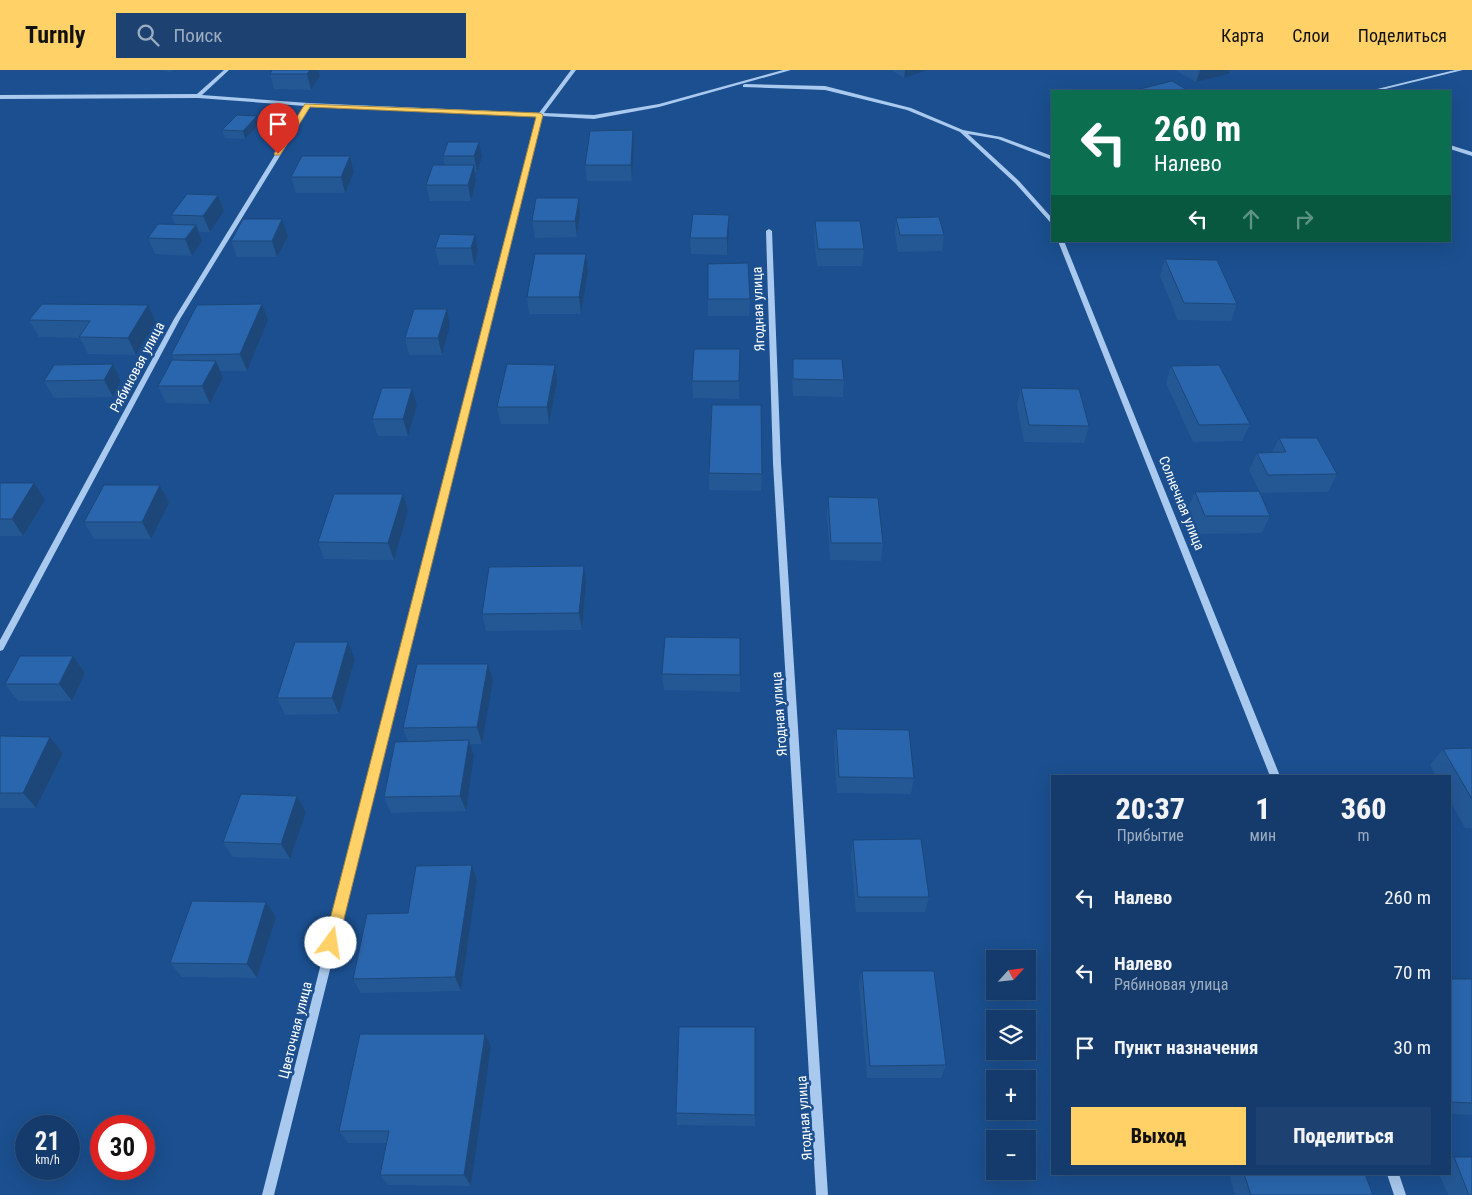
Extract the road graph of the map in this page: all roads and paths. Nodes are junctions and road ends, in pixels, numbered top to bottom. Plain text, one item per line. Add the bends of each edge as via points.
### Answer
1 (226, 70) edge
2 (574, 70) edge
3 (789, 70) edge
4 (1461, 70) edge
5 (737, 86) junction
6 (1376, 90) edge
7 (198, 96) junction
8 (0, 97) edge
9 (308, 105) junction
10 (540, 115) junction
11 (962, 131) junction
12 (1451, 147) edge
13 (1472, 154) edge
14 (1051, 158) edge
15 (1051, 217) edge
16 (769, 232) dead end
17 (1061, 242) edge
18 (0, 648) edge
19 (1275, 775) edge
20 (1393, 1175) edge
21 (268, 1195) edge
22 (822, 1195) edge
23 (1400, 1195) edge

1 - 7 street
2 - 10 street
3 - 5 street
4 - 6 street
5 - 10 street via 594,117
5 - 11 street via 825,88 909,109
7 - 8 street
7 - 9 street
9 - 10 street
9 - 18 street, Рябиновая улица via 177,319
10 - 21 street, Цветочная улица
11 - 14 street via 998,138
11 - 15 street
12 - 13 street
16 - 22 street, Ягодная улица via 777,463
17 - 19 street, Солнечная улица
20 - 23 street

